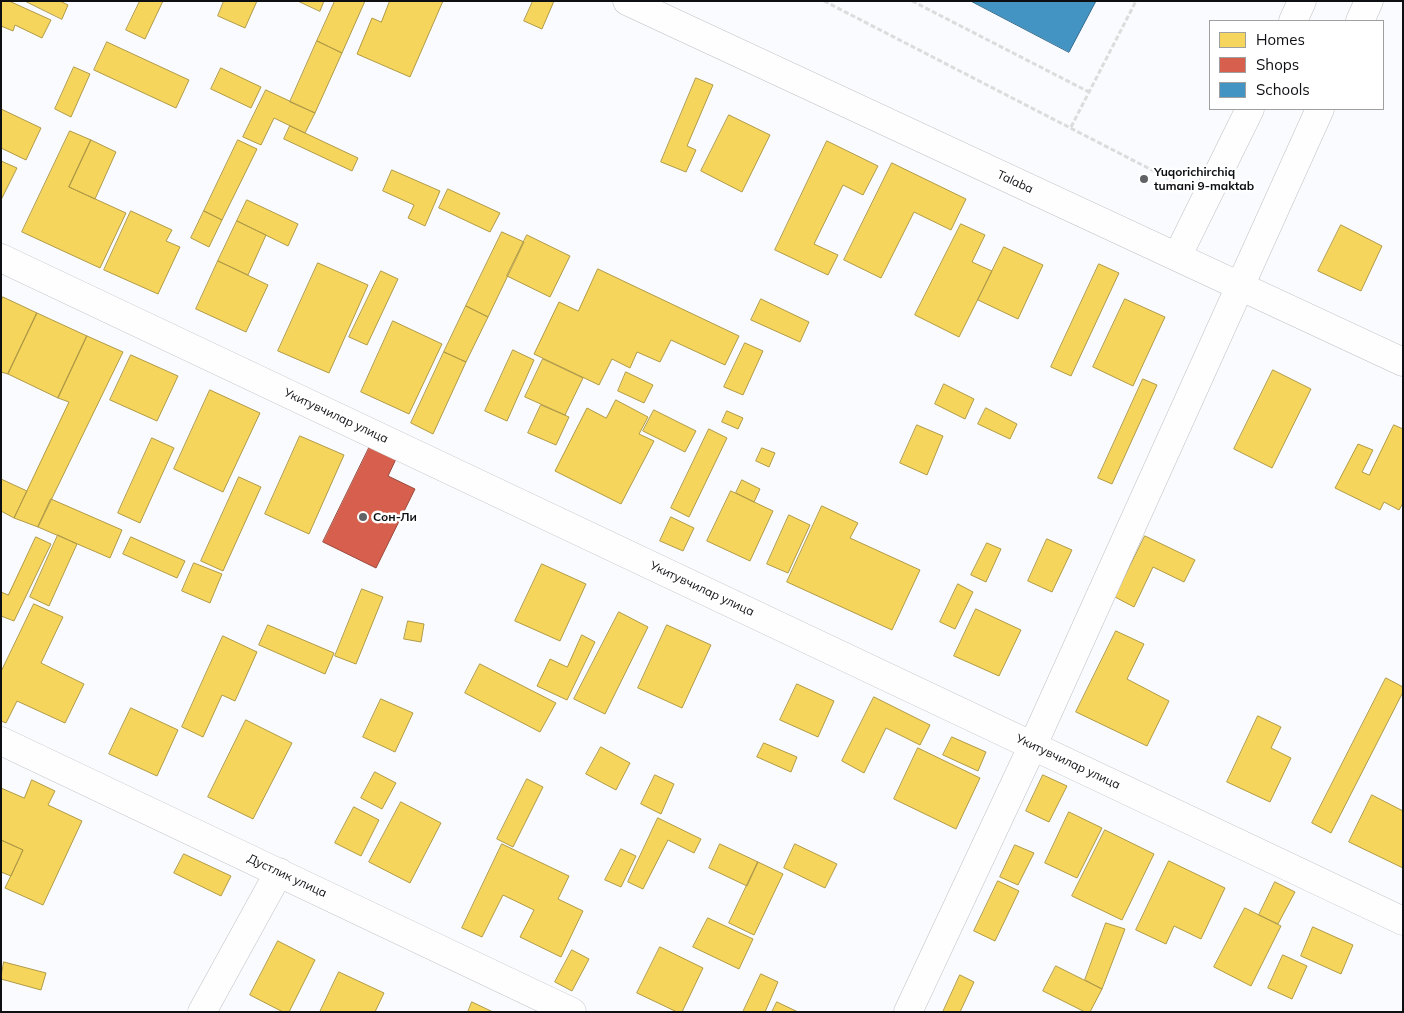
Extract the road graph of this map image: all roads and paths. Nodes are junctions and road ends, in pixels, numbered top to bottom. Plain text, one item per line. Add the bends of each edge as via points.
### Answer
1 (627, 1) edge
2 (824, 1) edge
3 (912, 1) edge
4 (1136, 1) edge
5 (1302, 1) edge
6 (1369, 1) edge
7 (1293, 20) edge
8 (1360, 20) edge
9 (1089, 92) junction
10 (1250, 110) edge
11 (1320, 110) edge
12 (1071, 127) junction
13 (1206, 198) junction
14 (1177, 257) junction
15 (1, 258) edge
16 (1239, 285) junction
17 (1403, 362) edge
18 (1, 741) edge
19 (1033, 745) junction
20 (279, 872) junction
21 (1403, 921) edge
22 (202, 1012) edge
23 (572, 1012) edge
24 (908, 1012) edge

1 - 14 street, Talaba
2 - 12 path
3 - 9 path
4 - 9 path
5 - 7 street
6 - 8 street
9 - 12 path
10 - 13 street
11 - 16 street
12 - 13 path
13 - 14 street
14 - 16 street, Talaba
15 - 19 street, Укитувчилар улица
16 - 17 street, Talaba
16 - 19 street
18 - 20 street, Дустлик улица
19 - 21 street, Укитувчилар улица
19 - 24 street
20 - 22 street
20 - 23 street, Дустлик улица

